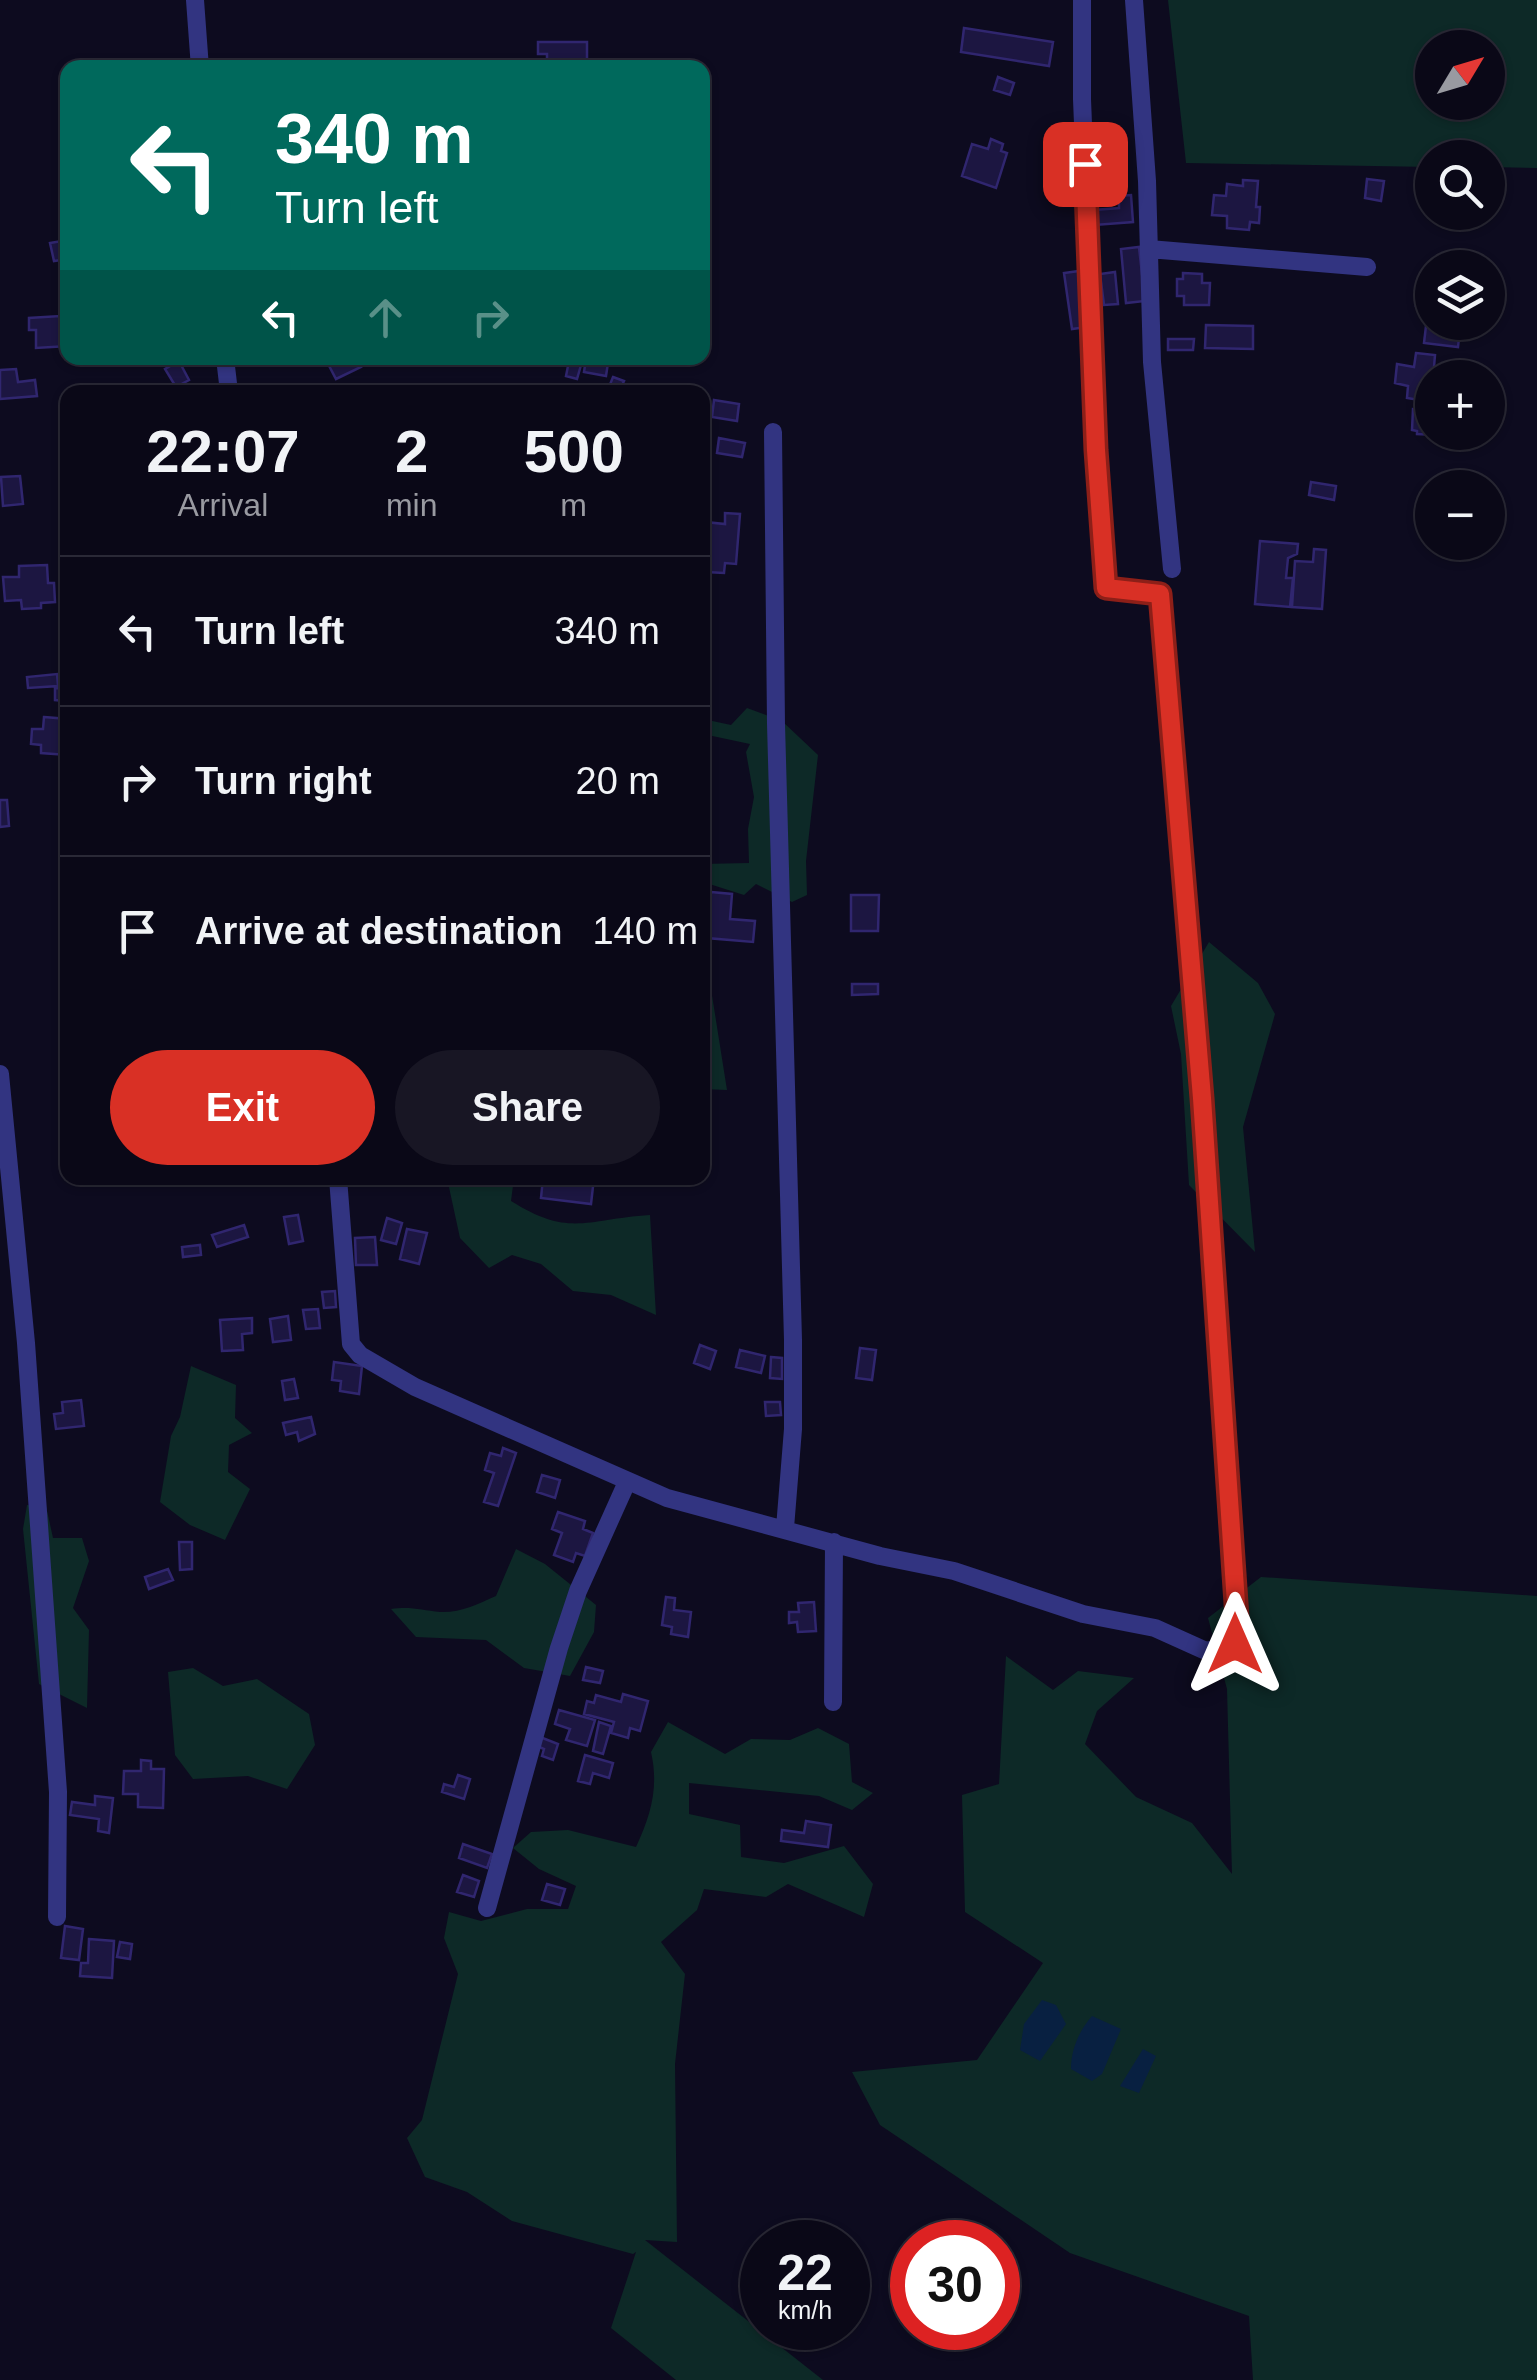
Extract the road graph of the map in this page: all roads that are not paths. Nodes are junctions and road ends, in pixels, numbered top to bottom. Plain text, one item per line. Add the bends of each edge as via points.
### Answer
1 (195, 0) edge
2 (1082, 0) edge
3 (1134, 0) edge
4 (199, 60) edge
5 (1150, 249) junction
6 (1367, 268) dead end
7 (773, 432) dead end
8 (1172, 569) dead end
9 (0, 1074) edge
10 (339, 1185) edge
11 (627, 1482) junction
12 (785, 1528) junction
13 (834, 1542) junction
14 (833, 1702) dead end
15 (487, 1908) dead end
16 (57, 1917) dead end

1 - 4 street
2 - 13 street via 1106,588 1160,594 1238,1633 1235,1644 1206,1651 1154,1628
3 - 5 street
5 - 6 street
5 - 8 street via 1152,362
7 - 12 street via 793,1429
9 - 16 street via 57,1773
10 - 11 street via 351,1344 360,1355 415,1388
11 - 12 street
11 - 15 street via 578,1590
12 - 13 street
13 - 14 street

